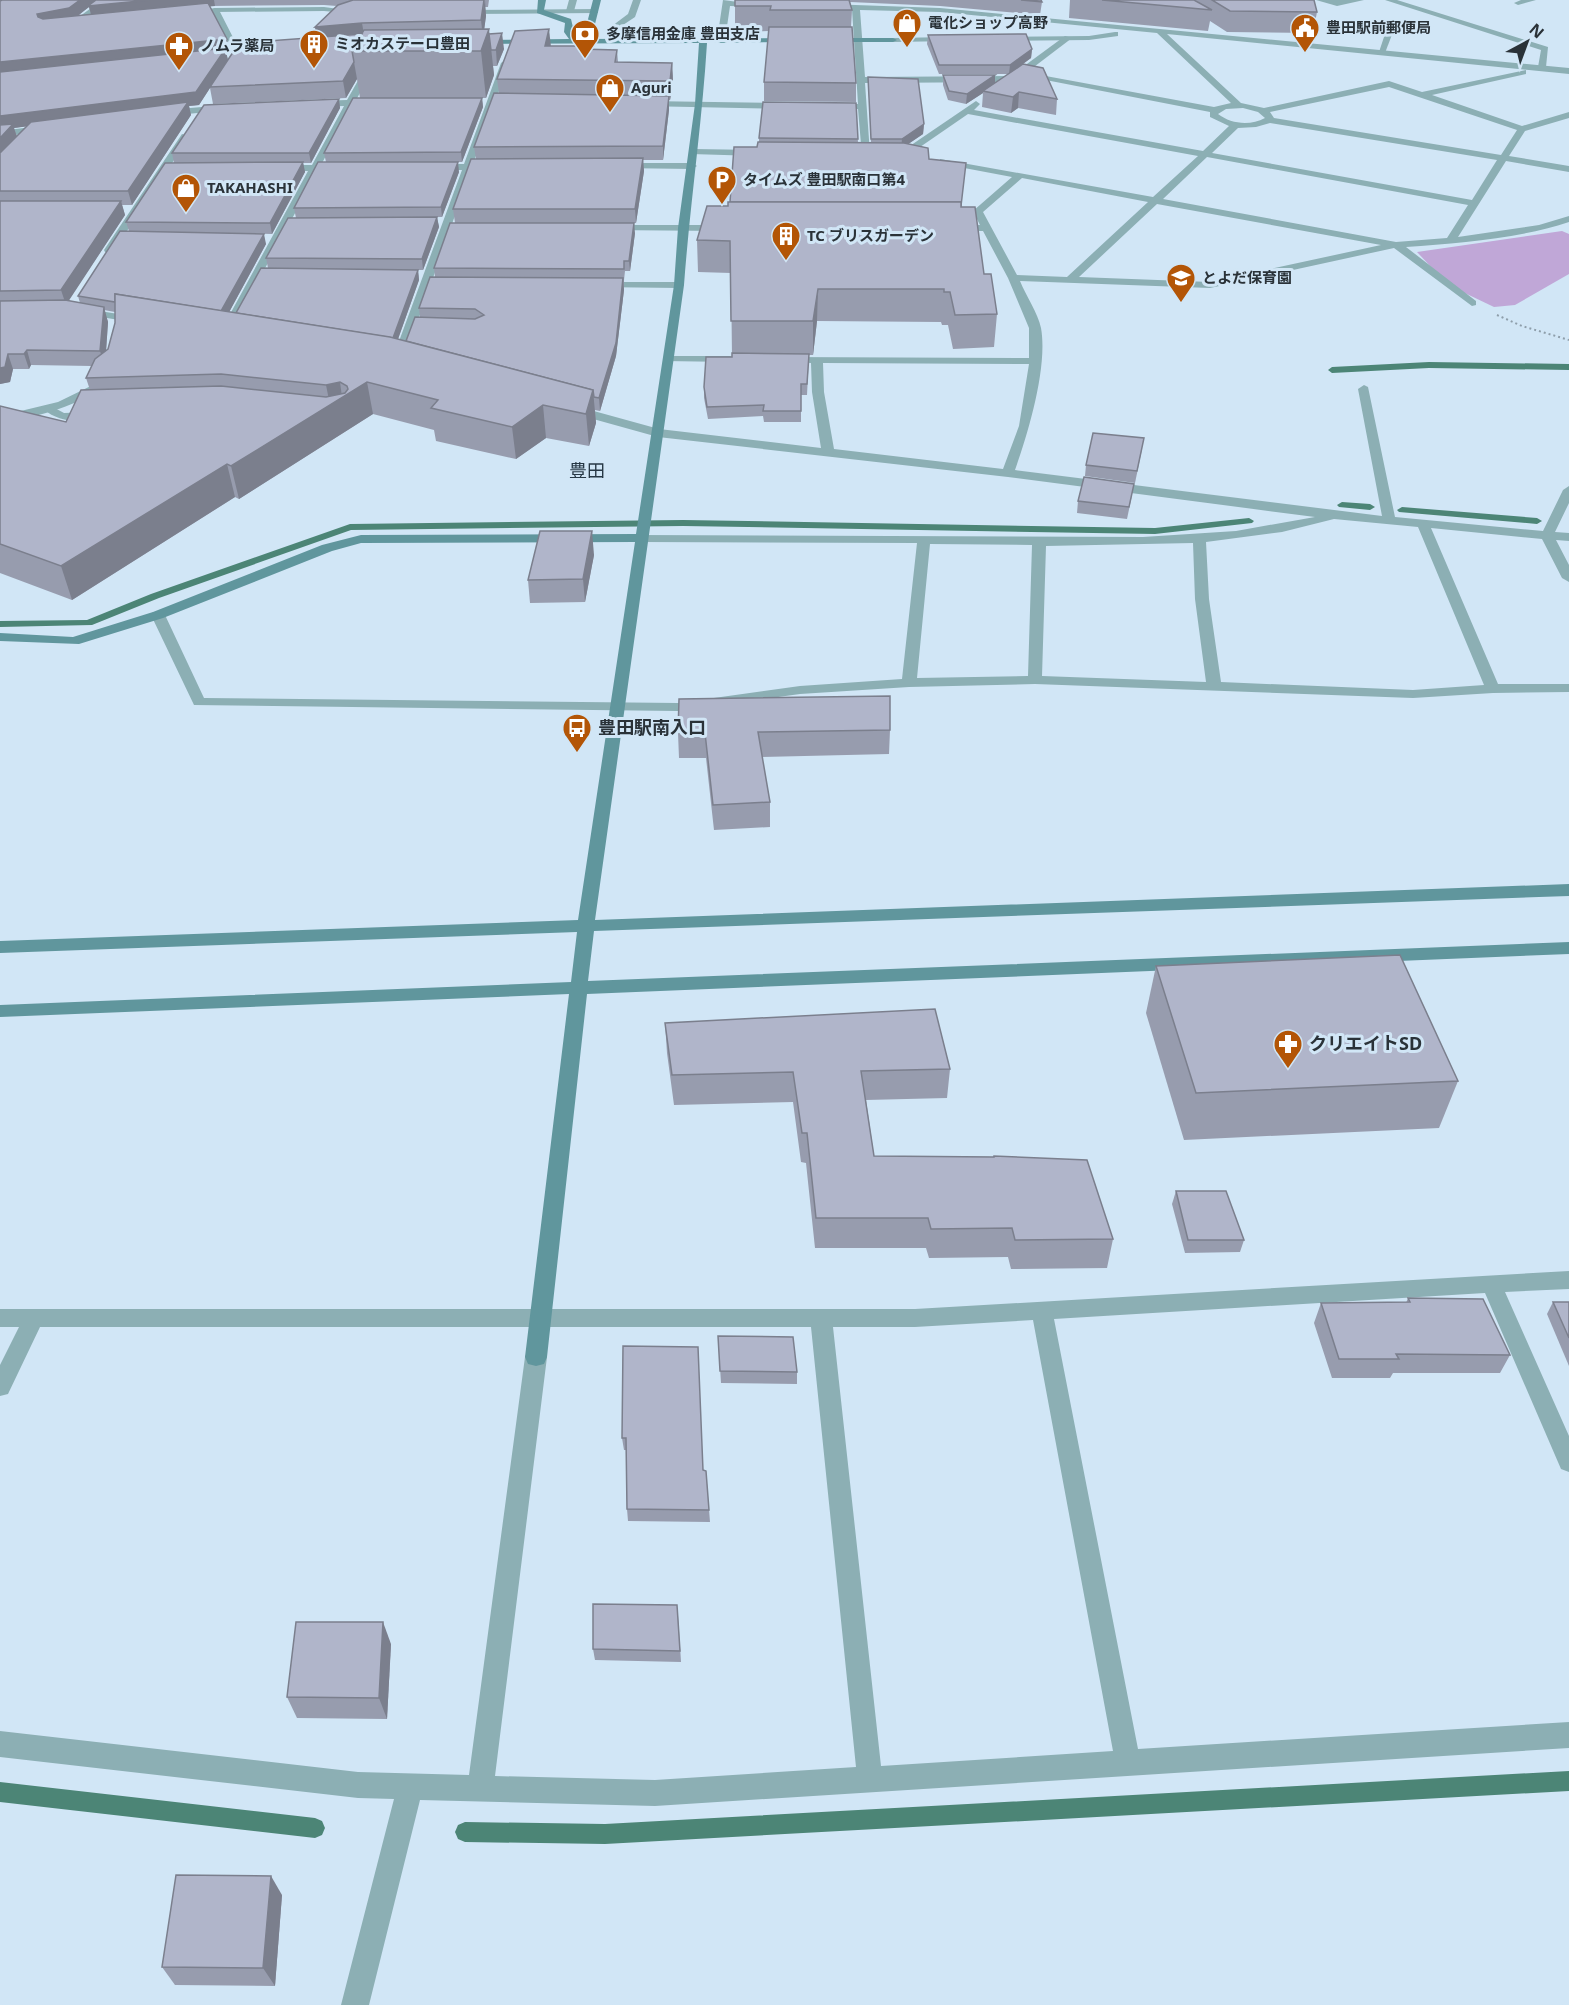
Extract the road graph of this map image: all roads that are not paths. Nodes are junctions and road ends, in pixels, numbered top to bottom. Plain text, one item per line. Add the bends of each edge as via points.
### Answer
1 (107, 0) edge
2 (542, 0) edge
3 (561, 0) edge
4 (567, 0) edge
5 (573, 0) edge
6 (578, 0) edge
7 (597, 0) edge
8 (637, 0) edge
9 (1320, 0) edge
10 (1359, 0) edge
11 (1389, 0) edge
12 (1532, 0) edge
13 (727, 2) edge
14 (1518, 3) dead end
15 (763, 5) edge
16 (821, 6) edge
17 (856, 7) junction
18 (216, 10) junction
19 (368, 10) edge
20 (540, 11) junction
21 (567, 11) junction
22 (595, 11) junction
23 (357, 12) junction
24 (448, 12) edge
25 (180, 13) edge
26 (337, 18) edge
27 (98, 22) edge
28 (75, 24) junction
29 (1392, 24) dead end
30 (65, 25) edge
31 (1207, 25) edge
32 (1128, 29) junction
33 (1159, 31) junction
34 (1068, 38) junction
35 (1232, 38) junction
36 (963, 39) edge
37 (998, 39) edge
38 (703, 40) junction
39 (722, 40) junction
40 (801, 40) edge
41 (813, 40) edge
42 (858, 40) junction
43 (513, 41) junction
44 (573, 41) junction
45 (614, 41) junction
46 (469, 42) edge
47 (1382, 52) junction
48 (249, 54) edge
49 (238, 55) junction
50 (226, 56) edge
51 (1542, 67) junction
52 (491, 70) edge
53 (503, 70) junction
54 (1569, 71) edge
55 (378, 72) edge
56 (1016, 76) junction
57 (862, 80) junction
58 (220, 82) edge
59 (993, 92) edge
60 (1422, 95) junction
61 (984, 98) edge
62 (383, 102) edge
63 (350, 103) junction
64 (486, 103) junction
65 (503, 103) edge
66 (205, 104) junction
67 (641, 104) edge
68 (699, 104) junction
69 (305, 105) edge
70 (795, 106) edge
71 (818, 106) edge
72 (1239, 106) junction
73 (237, 107) edge
74 (863, 107) junction
75 (1215, 110) junction
76 (966, 111) junction
77 (1263, 111) junction
78 (157, 115) edge
79 (1569, 115) edge
80 (196, 119) edge
81 (1269, 120) junction
82 (1237, 124) junction
83 (54, 128) edge
84 (189, 129) edge
85 (1522, 129) junction
86 (31, 130) junction
87 (0, 134) edge
88 (23, 139) edge
89 (694, 152) junction
90 (762, 153) edge
91 (854, 154) edge
92 (1205, 154) junction
93 (915, 156) edge
94 (927, 158) edge
95 (1503, 158) junction
96 (609, 166) edge
97 (692, 166) junction
98 (421, 167) edge
99 (468, 167) junction
100 (503, 167) edge
101 (163, 168) junction
102 (175, 168) edge
103 (268, 168) edge
104 (315, 168) junction
105 (350, 168) edge
106 (1569, 169) edge
107 (1020, 175) junction
108 (1155, 201) junction
109 (1474, 203) junction
110 (124, 210) dead end
111 (136, 210) junction
112 (1569, 219) edge
113 (285, 223) junction
114 (297, 223) edge
115 (600, 228) edge
116 (683, 228) junction
117 (730, 228) edge
118 (941, 228) edge
119 (987, 228) junction
120 (1450, 241) junction
121 (1396, 245) junction
122 (106, 255) edge
123 (257, 274) junction
124 (274, 274) edge
125 (417, 275) edge
126 (1013, 278) junction
127 (1070, 280) junction
128 (431, 281) junction
129 (587, 285) edge
130 (678, 285) junction
131 (76, 300) edge
132 (1472, 303) road end
133 (148, 322) edge
134 (230, 324) edge
135 (668, 359) junction
136 (737, 359) edge
137 (771, 359) edge
138 (817, 359) junction
139 (1035, 361) junction
140 (396, 363) edge
141 (111, 378) edge
142 (1364, 389) dead end
143 (561, 406) edge
144 (51, 410) junction
145 (110, 415) edge
146 (0, 420) edge
147 (658, 433) junction
148 (828, 452) junction
149 (1008, 473) junction
150 (1569, 490) edge
151 (1337, 516) junction
152 (1389, 521) junction
153 (1423, 524) junction
154 (642, 535) junction
155 (1547, 535) junction
156 (1569, 537) edge
157 (924, 540) junction
158 (1199, 540) junction
159 (1039, 542) junction
160 (1569, 578) edge
161 (158, 615) junction
162 (0, 637) edge
163 (1035, 680) junction
164 (909, 683) junction
165 (1214, 687) junction
166 (1569, 688) edge
167 (1493, 689) junction
168 (616, 708) junction
169 (1569, 890) edge
170 (586, 925) junction
171 (0, 947) edge
172 (1569, 948) edge
173 (579, 988) junction
174 (0, 1011) edge
175 (1569, 1280) edge
176 (1491, 1284) junction
177 (1042, 1311) junction
178 (821, 1317) junction
179 (0, 1318) edge
180 (34, 1318) junction
181 (540, 1318) junction
182 (0, 1387) edge
183 (1569, 1462) edge
184 (1569, 1735) edge
185 (0, 1744) edge
186 (1128, 1763) junction
187 (870, 1780) junction
188 (410, 1787) junction
189 (480, 1789) junction
190 (355, 2005) edge

1 - 28 street
2 - 20 street
3 - 21 street
4 - 21 street
5 - 21 street
6 - 21 street
7 - 22 street
8 - 45 street via 632,15 616,26
9 - 10 street via 1337,4
11 - 51 street via 1545,49
12 - 14 street
13 - 15 street
13 - 39 street
16 - 17 street
17 - 32 street via 940,10
17 - 42 street
18 - 23 street
18 - 25 street
18 - 49 street
19 - 23 street
20 - 21 street
20 - 24 street
20 - 44 street via 568,21
21 - 22 street
22 - 44 street via 590,28
23 - 26 street
27 - 28 street
28 - 30 street
29 - 47 street
31 - 35 street
32 - 33 street
32 - 34 street via 1101,37
33 - 35 street
33 - 72 street
34 - 37 street
34 - 56 street
35 - 47 street
36 - 42 street
38 - 39 street
38 - 45 street
38 - 68 street
39 - 40 street
41 - 42 street
42 - 57 street
43 - 44 street
43 - 46 street
43 - 53 street
44 - 45 street
47 - 51 street
48 - 49 street
49 - 50 street
49 - 58 street
51 - 54 street
51 - 60 street
52 - 53 street
53 - 64 street
55 - 63 street via 367,72
56 - 57 street
56 - 59 street
56 - 75 street
57 - 74 street
60 - 77 street via 1389,84
60 - 85 street
61 - 76 street
62 - 63 street
63 - 69 street
63 - 104 street
64 - 65 street
64 - 99 street
66 - 73 street
66 - 78 street
66 - 80 street
67 - 68 street
68 - 70 street
68 - 89 street
71 - 74 street
72 - 75 street
72 - 77 street
74 - 91 street via 870,154
75 - 82 street via 1212,113 1216,118
76 - 92 street
76 - 93 street via 899,154
77 - 81 street
79 - 85 street
81 - 82 street
81 - 95 street
82 - 92 street
83 - 86 street
84 - 101 street
85 - 95 street
86 - 87 street
86 - 88 street
89 - 90 street
89 - 97 street
92 - 108 street
92 - 109 street
94 - 107 street
95 - 106 street
95 - 109 street
96 - 97 street
97 - 116 street
98 - 99 street
99 - 100 street
99 - 128 street
101 - 102 street
101 - 111 street
103 - 104 street
104 - 105 street
104 - 113 street
107 - 108 street
107 - 119 street via 978,211
108 - 121 street
108 - 127 street
109 - 120 street
110 - 111 street
111 - 122 street via 124,237
112 - 120 street via 1540,228
113 - 114 street
113 - 123 street via 271,239
115 - 116 street
116 - 117 street
116 - 130 street
118 - 119 street
119 - 126 street
120 - 121 street
121 - 127 street via 1210,285
121 - 132 street
123 - 124 street
123 - 134 street
125 - 128 street
126 - 127 street
126 - 139 street via 1035,328
128 - 140 street via 417,325
129 - 130 street
130 - 135 street
131 - 133 street via 70,309 116,321
135 - 136 street
135 - 147 street
137 - 138 street
138 - 139 street
138 - 148 street
139 - 149 street via 1025,426
141 - 144 street via 79,399
142 - 152 street
143 - 147 street
144 - 145 street via 62,417
144 - 146 street
147 - 148 street
147 - 154 street
148 - 149 street
149 - 151 street
150 - 155 street
151 - 152 street
151 - 158 street via 1294,527
152 - 153 street
153 - 155 street
153 - 167 street
154 - 157 street
154 - 161 street via 361,539 327,548
154 - 168 street
155 - 156 street
155 - 160 street
157 - 159 street
157 - 164 street
158 - 159 street
158 - 165 street via 1202,599
159 - 163 street
161 - 162 street via 74,642
161 - 168 street via 199,702
163 - 164 street
163 - 165 street
164 - 168 street via 800,690 678,707
165 - 167 street via 1413,694
166 - 167 street
168 - 170 street
169 - 170 street
170 - 171 street
170 - 173 street
172 - 173 street
173 - 174 street
173 - 181 street
175 - 176 street
176 - 177 street
176 - 183 street
177 - 178 street via 915,1318
177 - 186 street
178 - 181 street
178 - 187 street
179 - 180 street
180 - 181 street
180 - 182 street
181 - 189 street
184 - 186 street
185 - 188 street via 358,1785
186 - 187 street
187 - 189 street via 655,1793
188 - 189 street
188 - 190 street

